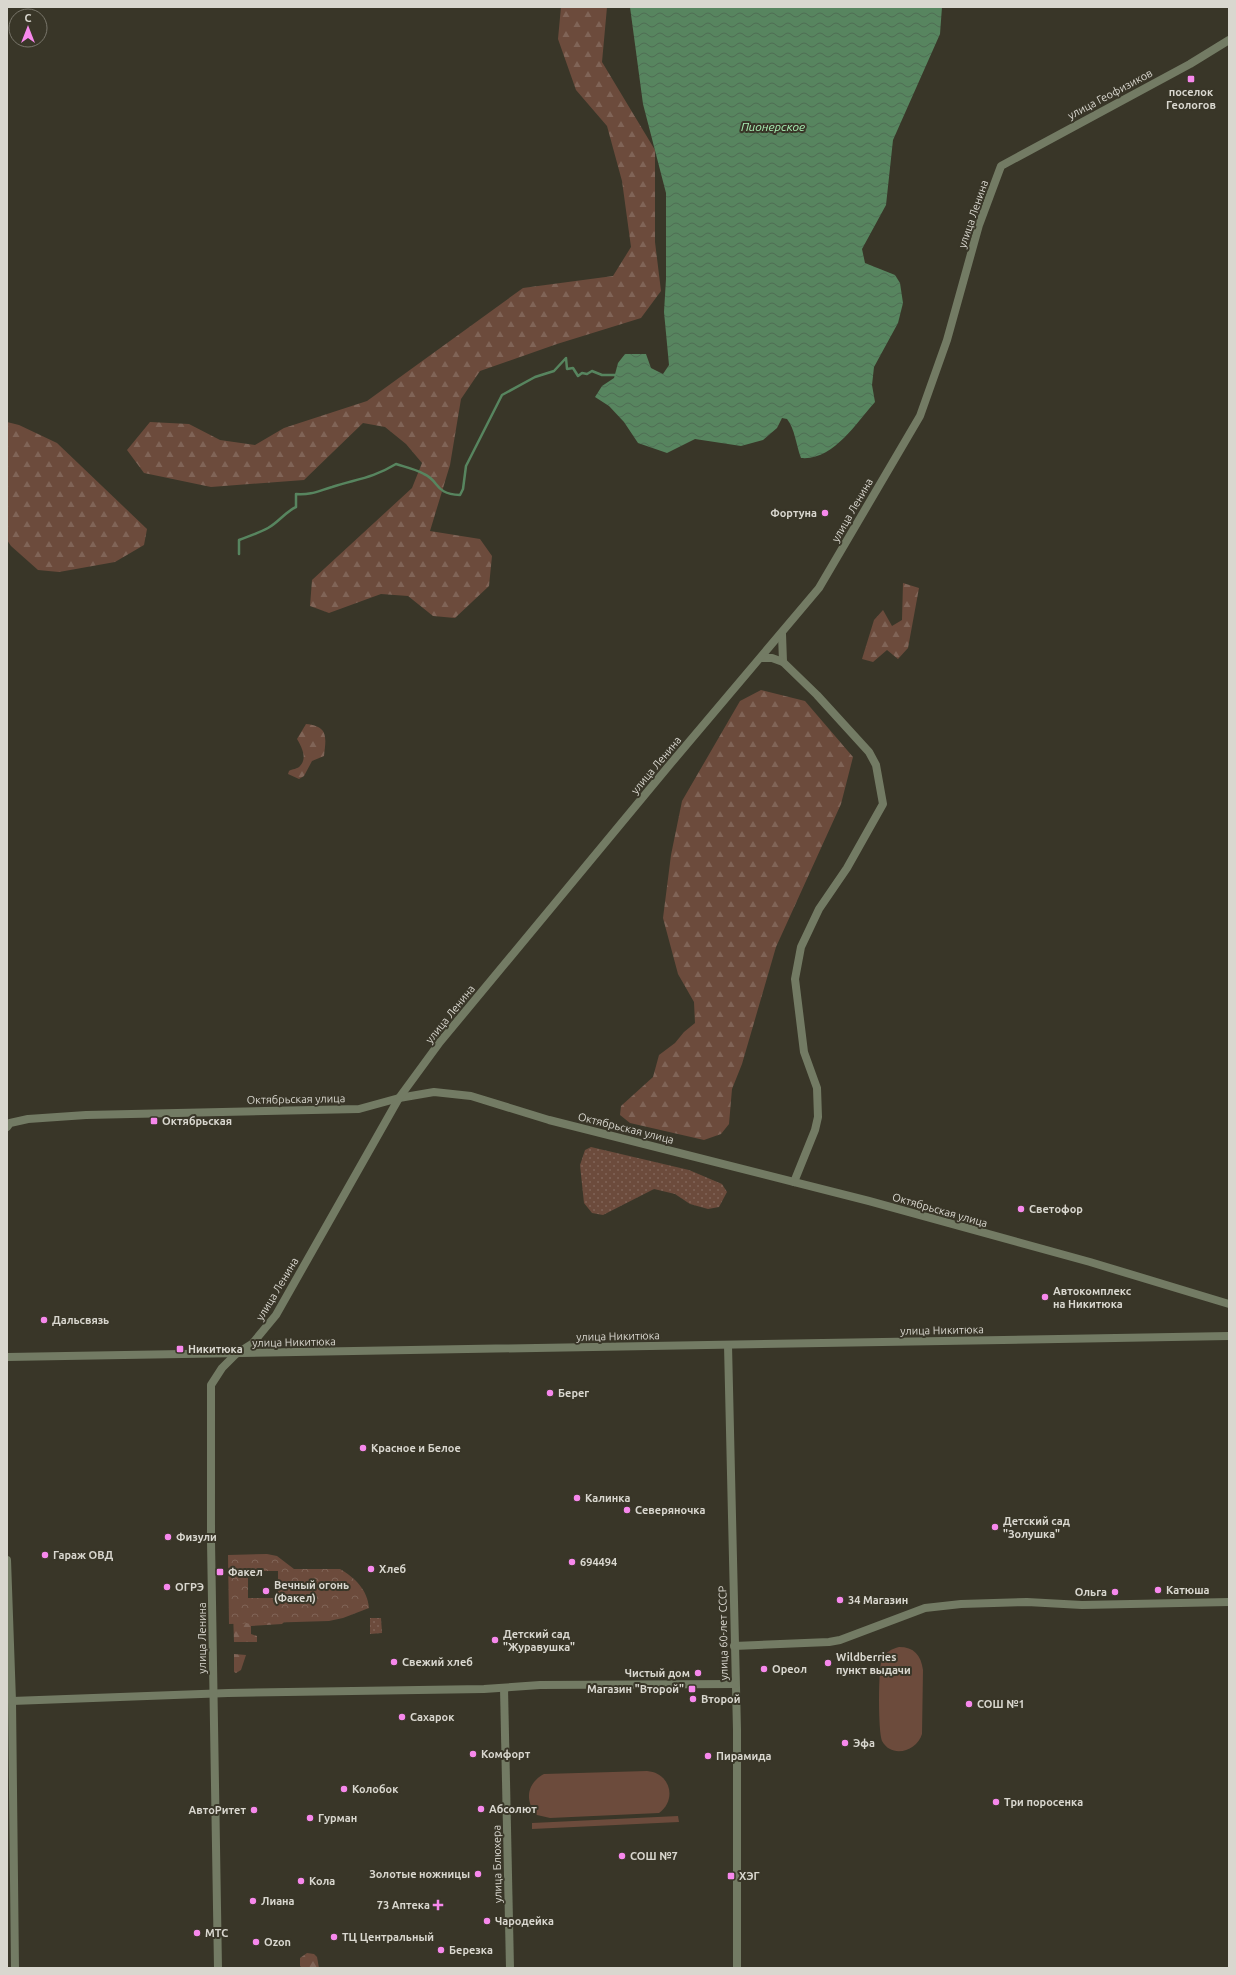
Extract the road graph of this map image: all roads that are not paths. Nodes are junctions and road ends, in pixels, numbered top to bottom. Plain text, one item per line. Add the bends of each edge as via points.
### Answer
1 (1229, 40) edge
2 (1001, 166) joint
3 (782, 633) junction
4 (761, 658) junction
5 (783, 662) junction
6 (399, 1098) junction
7 (7, 1127) edge
8 (794, 1182) junction
9 (1229, 1304) edge
10 (1229, 1336) edge
11 (728, 1345) junction
12 (236, 1354) junction
13 (7, 1357) edge
14 (7, 1560) edge
15 (1229, 1602) edge
16 (734, 1646) junction
17 (735, 1684) junction
18 (504, 1688) junction
19 (214, 1693) junction
20 (12, 1701) junction
21 (15, 1968) edge
22 (218, 1968) edge
23 (510, 1968) edge
24 (737, 1968) edge

1 - 2 street, улица Геофизиков via 1190,64
2 - 3 street, улица Ленина via 979,225 947,340 920,416 819,588
3 - 4 street, улица Ленина
3 - 5 street
4 - 5 street
4 - 6 street, улица Ленина via 440,1042
5 - 8 street via 869,752 876,765 882,804 848,868 819,909 801,947 795,979 804,1052 817,1088 818,1117
6 - 7 street, Октябрьская улица via 359,1109 86,1115 28,1120 10,1123
6 - 8 street, Октябрьская улица via 434,1092 471,1096 549,1120
6 - 12 street, улица Ленина via 276,1315 252,1344
8 - 9 street, Октябрьская улица via 1090,1262
10 - 11 street, улица Никитюка
11 - 12 street, улица Никитюка
11 - 16 street, улица 60-лет СССР
12 - 13 street, улица Никитюка
12 - 19 street, улица Ленина via 222,1368 211,1385
14 - 20 street
15 - 16 street via 961,1604 925,1608 840,1640
16 - 17 street, улица 60-лет СССР
17 - 18 street via 540,1685
17 - 24 street, улица 60-лет СССР
18 - 19 street
18 - 23 street, улица Блюхера
19 - 20 street
19 - 22 street, улица Ленина
20 - 21 street

